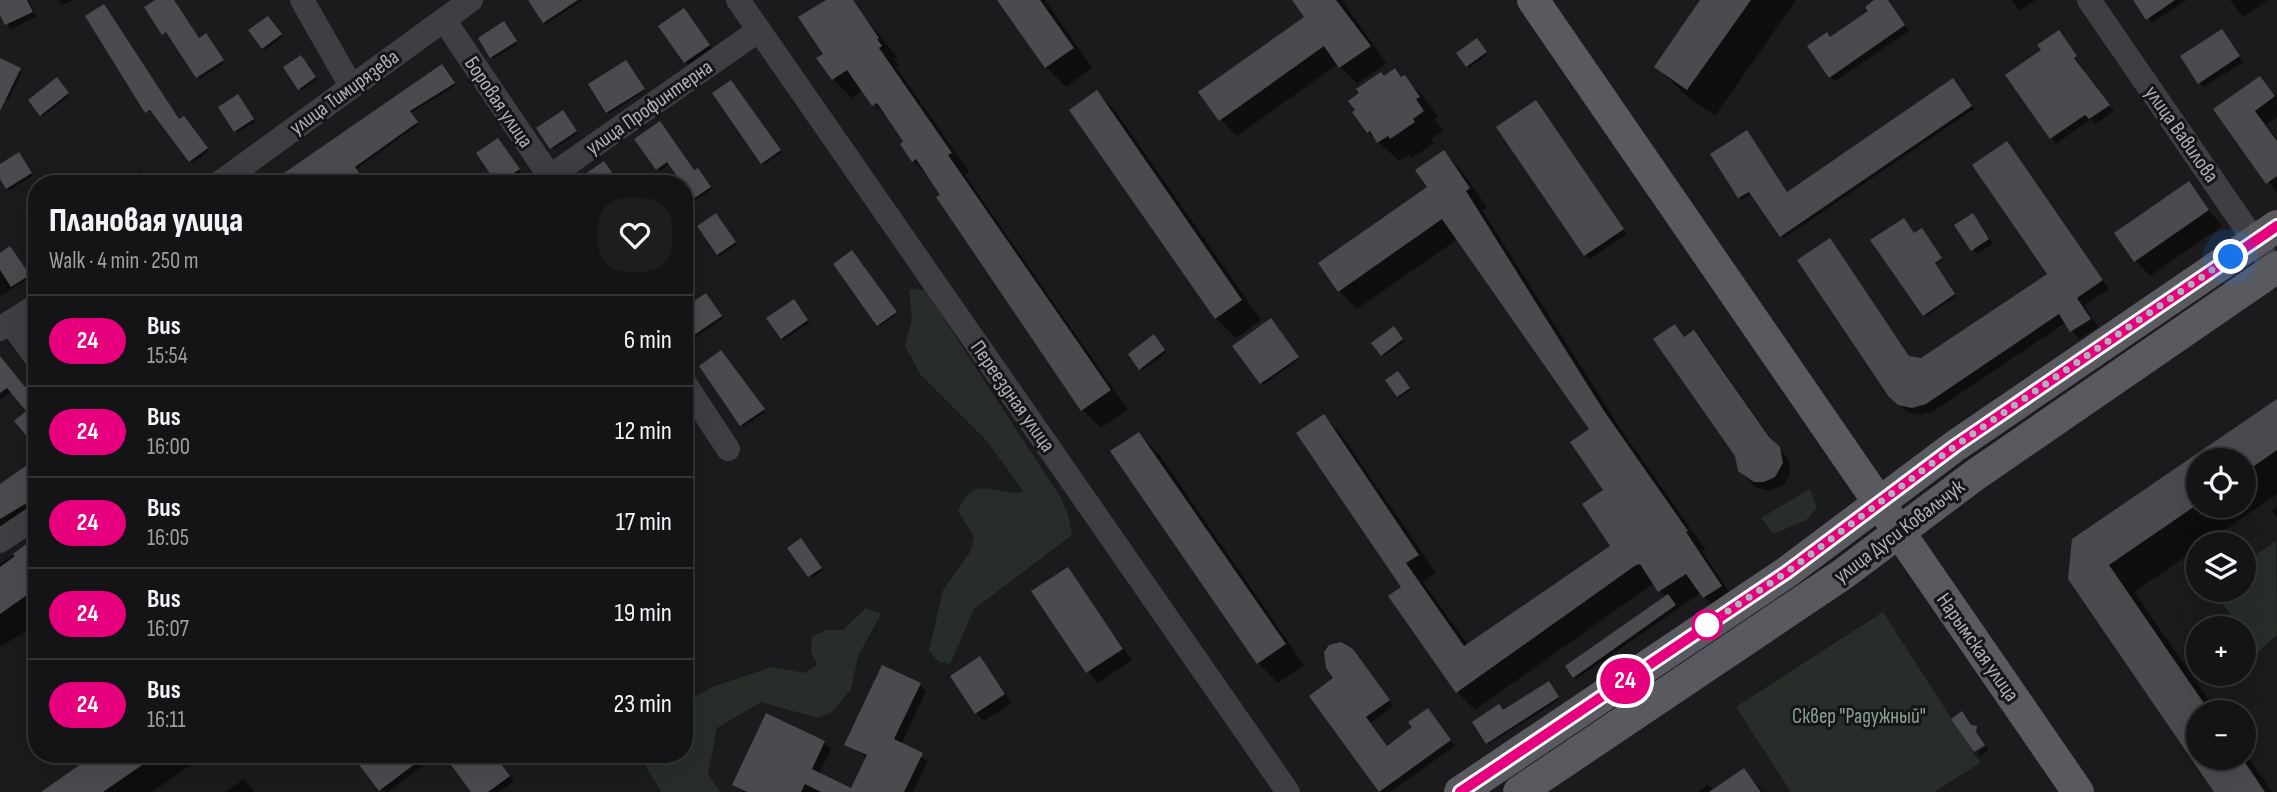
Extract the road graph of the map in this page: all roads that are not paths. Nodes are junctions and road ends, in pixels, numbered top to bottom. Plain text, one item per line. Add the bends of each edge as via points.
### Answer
1 (302, 0) edge
2 (471, 0) edge
3 (738, 0) edge
4 (1533, 0) edge
5 (2089, 0) edge
6 (444, 20) junction
7 (759, 30) junction
8 (351, 86) junction
9 (230, 175) edge
10 (544, 175) edge
11 (556, 175) edge
12 (2266, 234) edge
13 (2276, 267) edge
14 (28, 311) edge
15 (5, 326) edge
16 (28, 350) edge
17 (693, 396) edge
18 (728, 449) dead end
19 (1876, 503) junction
20 (28, 522) edge
21 (1897, 532) junction
22 (0, 541) edge
23 (1288, 792) edge
24 (1460, 792) edge
25 (1519, 792) edge
26 (2078, 792) edge

1 - 8 street
2 - 6 street, улица Тимирязева
3 - 7 street, Переездная улица
4 - 19 main road, Нарымская улица
5 - 12 street, улица Вавилова
6 - 8 street, улица Тимирязева
6 - 10 street, Боровая улица
7 - 11 street, улица Профинтерна
7 - 23 street, Переездная улица
8 - 9 street, улица Тимирязева
12 - 13 street, улица Вавилова
12 - 19 main road, улица Дуси Ковальчук
13 - 21 main road, улица Дуси Ковальчук
14 - 15 street
15 - 16 street
17 - 18 street
19 - 21 main road, Нарымская улица
19 - 24 main road, улица Дуси Ковальчук via 1787,572
20 - 22 street
21 - 25 main road, улица Дуси Ковальчук via 1843,574
21 - 26 main road, Нарымская улица

